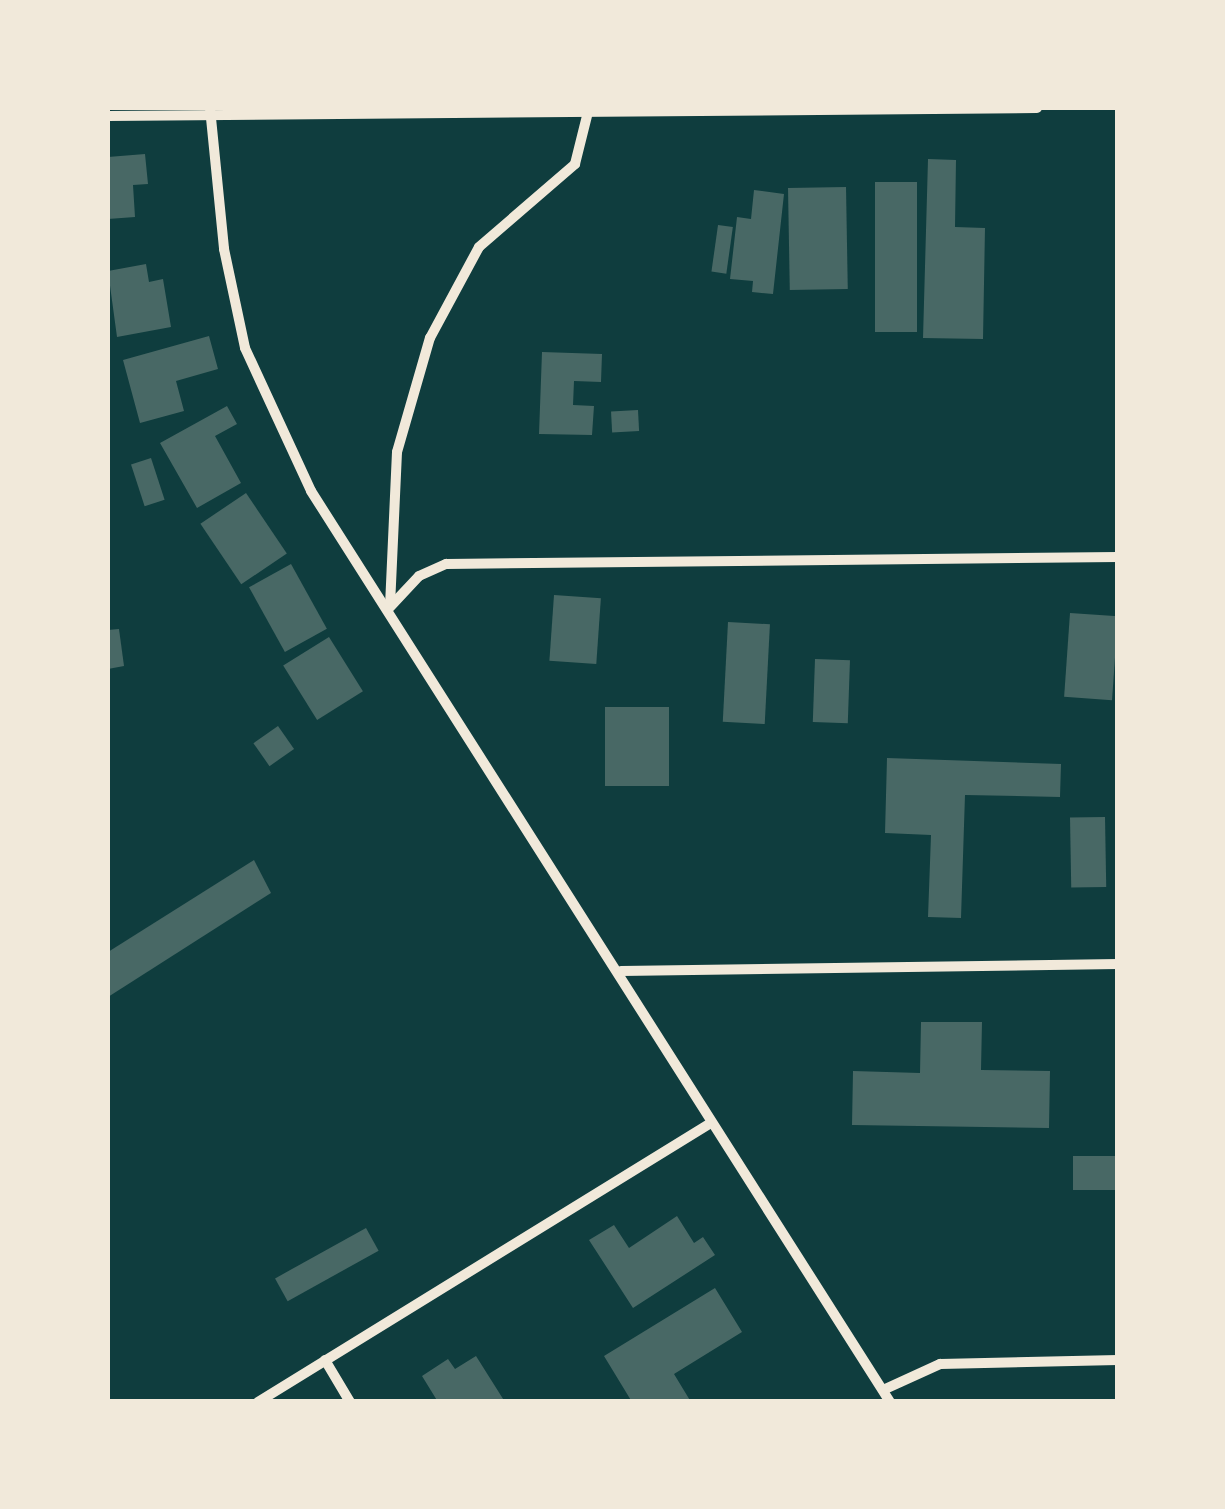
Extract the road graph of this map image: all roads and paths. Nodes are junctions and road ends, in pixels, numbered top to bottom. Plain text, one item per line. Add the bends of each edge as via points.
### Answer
1 (970, 108) edge
2 (1037, 108) edge
3 (589, 109) edge
4 (210, 111) edge
5 (108, 116) edge
6 (1118, 557) edge
7 (390, 607) junction
8 (1118, 964) edge
9 (622, 971) junction
10 (709, 1124) junction
11 (325, 1360) junction
12 (1118, 1360) edge
13 (883, 1390) junction
14 (258, 1402) edge
15 (350, 1402) edge
16 (890, 1402) edge

1 - 2 street
1 - 3 street
3 - 4 street
3 - 7 street via 575,164 480,246 430,338 397,452
4 - 5 street
4 - 7 street via 224,249 245,348 312,491
6 - 7 street via 446,564 420,576
7 - 9 street
8 - 9 street
9 - 10 street
10 - 11 street
10 - 13 street
11 - 14 street
11 - 15 street
12 - 13 street via 940,1364
13 - 16 street

